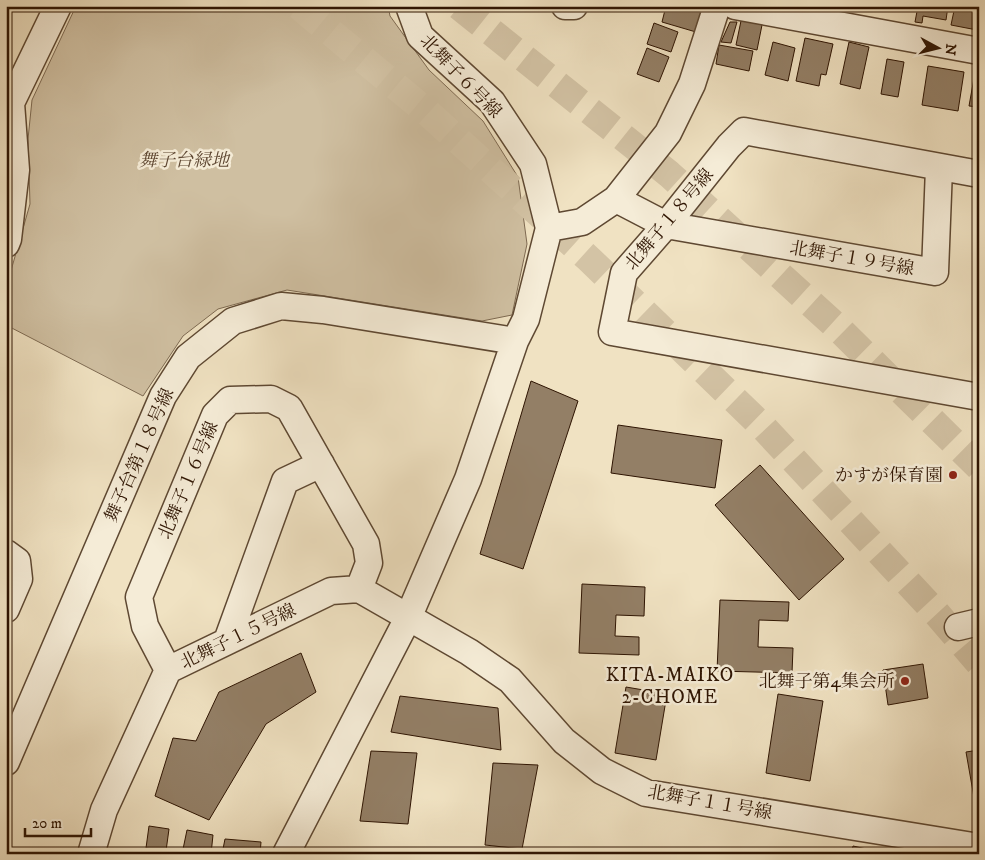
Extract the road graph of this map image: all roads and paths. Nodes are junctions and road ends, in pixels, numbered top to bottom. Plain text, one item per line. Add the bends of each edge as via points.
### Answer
1 (58, 6) edge
2 (410, 6) edge
3 (565, 6) edge
4 (574, 6) edge
5 (717, 6) edge
6 (735, 6) edge
7 (979, 51) edge
8 (939, 168) junction
9 (979, 174) edge
10 (616, 199) junction
11 (666, 225) junction
12 (549, 228) junction
13 (6, 244) edge
14 (515, 341) junction
15 (979, 397) edge
16 (321, 464) junction
17 (6, 553) edge
18 (359, 589) junction
19 (6, 609) edge
20 (408, 618) junction
21 (228, 641) junction
22 (168, 670) junction
23 (6, 762) edge
24 (979, 847) edge
25 (91, 854) edge
26 (286, 854) edge

1 - 13 street via 11,103 16,170
2 - 12 street, 北舞子６号線 via 420,36 492,102 533,164
3 - 4 street
5 - 10 street via 692,84 668,133
6 - 7 street
8 - 9 street, 北舞子１８号線
8 - 11 street, 北舞子１８号線 via 744,132
8 - 11 street, 北舞子１９号線 via 935,272
10 - 11 street
10 - 12 street via 582,222
11 - 15 street, 北舞子１８号線 via 624,273 612,332
12 - 14 street, 北舞子６号線 via 526,319
14 - 20 street, 北舞子６号線 via 468,479
14 - 23 street, 舞子台第１８号線 via 281,306 233,321 188,357 163,396
16 - 18 street, 北舞子１６号線 via 366,544 369,563
16 - 21 street via 285,481
16 - 22 street, 北舞子１６号線 via 289,408 271,399 230,400 215,415 139,596 145,626
17 - 19 street via 17,561 19,579
18 - 20 street
18 - 21 street, 北舞子１５号線 via 331,591
20 - 24 street, 北舞子１１号線 via 469,652 510,680 564,741 602,771 646,793
20 - 26 street, 北舞子６号線
21 - 22 street, 北舞子１５号線
22 - 25 street, 北舞子１５号線 via 104,810

